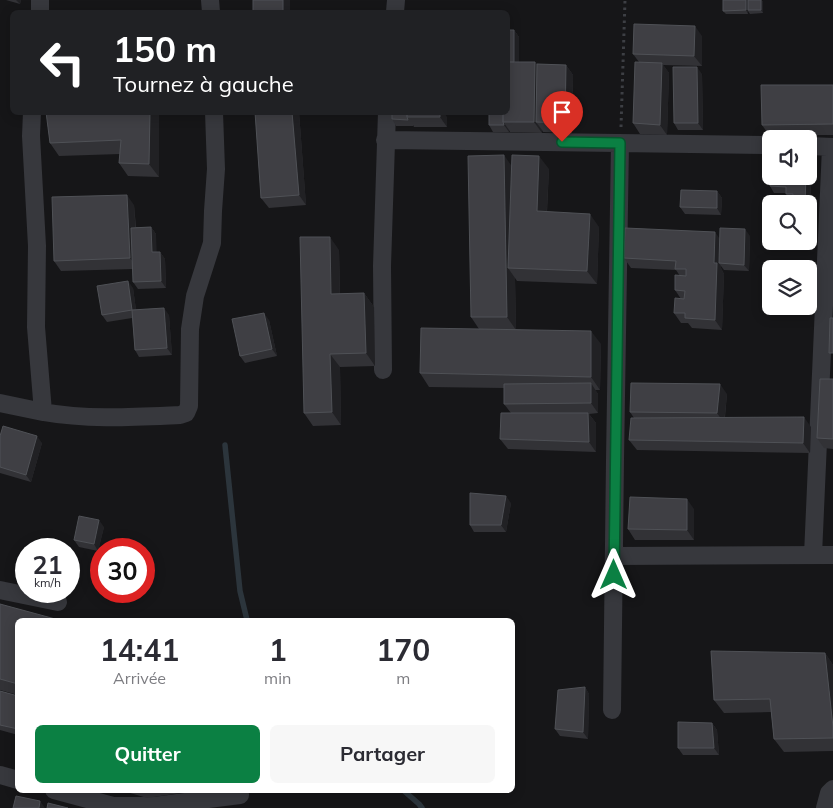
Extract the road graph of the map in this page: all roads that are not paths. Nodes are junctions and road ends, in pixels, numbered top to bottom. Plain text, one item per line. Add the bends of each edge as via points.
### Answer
1 (32, 115) edge
2 (214, 115) edge
3 (387, 115) edge
4 (385, 140) junction
5 (620, 143) junction
6 (762, 146) edge
7 (817, 146) edge
8 (832, 147) edge
9 (382, 370) dead end
10 (0, 403) edge
11 (43, 412) junction
12 (812, 555) junction
13 (833, 555) edge
14 (614, 556) junction
15 (0, 590) edge
16 (15, 593) edge
17 (612, 710) dead end
18 (0, 775) edge
19 (15, 779) edge
20 (833, 789) edge
21 (65, 793) edge
22 (240, 795) dead end
23 (825, 808) edge

1 - 11 street via 30,136 37,246 36,327
2 - 11 street via 216,169 212,243 195,296 190,328 189,406 186,412 130,418
3 - 4 street
4 - 5 street
4 - 9 street
5 - 6 street
5 - 14 street
7 - 8 street
8 - 12 street
10 - 11 street
12 - 13 street
12 - 14 street
14 - 17 street
15 - 16 street
18 - 19 street
20 - 23 street
21 - 22 street via 113,806 154,806

